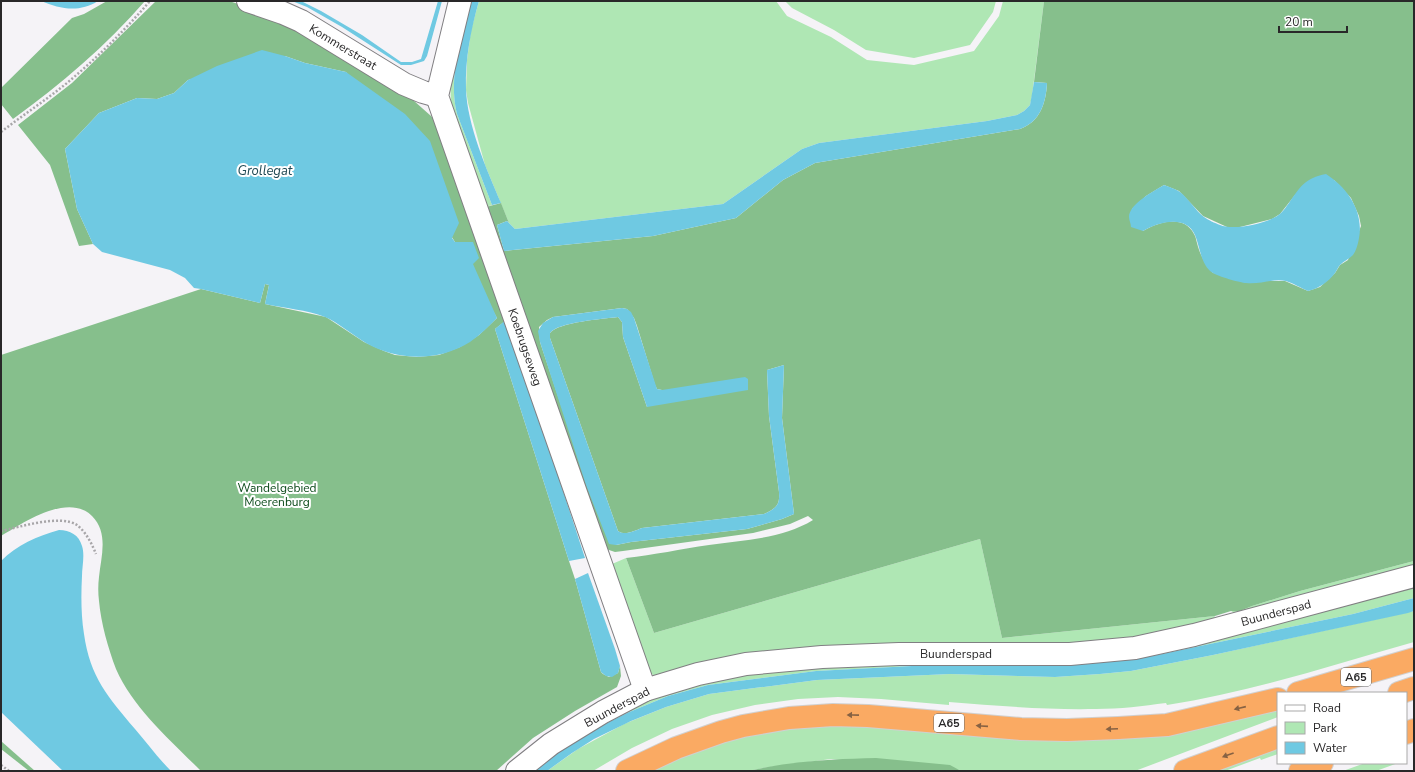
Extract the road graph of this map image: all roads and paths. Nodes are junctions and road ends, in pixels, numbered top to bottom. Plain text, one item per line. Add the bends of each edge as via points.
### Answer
1 (150, 1) edge
2 (248, 1) edge
3 (460, 1) edge
4 (437, 96) junction
5 (1, 132) edge
6 (1, 532) edge
7 (96, 554) dead end
8 (1414, 576) edge
9 (1414, 659) edge
10 (1414, 688) edge
11 (645, 690) junction
12 (1301, 692) edge
13 (1402, 692) edge
14 (1277, 699) edge
15 (1277, 737) edge
16 (1319, 764) edge
17 (1, 765) edge
18 (9, 771) edge
19 (516, 771) edge
20 (627, 771) edge
21 (1185, 771) edge
22 (1300, 771) edge

1 - 5 path via 67,83
2 - 4 street, Kommerstraat via 301,21 404,84
3 - 4 street
4 - 11 street, Koebrugseweg
6 - 7 path via 38,522 65,521 77,525 90,540
8 - 11 street, Buunderspad via 1194,635 1135,648 1070,654 899,654 822,657 746,664 698,674
9 - 12 highway, A65
10 - 13 highway
11 - 19 street, Buunderspad via 551,744
14 -> 20 highway, A65 via 1167,725 1111,729 1021,729 868,716 789,718 721,732 676,748
15 -> 21 highway
16 - 22 highway
17 - 18 path

